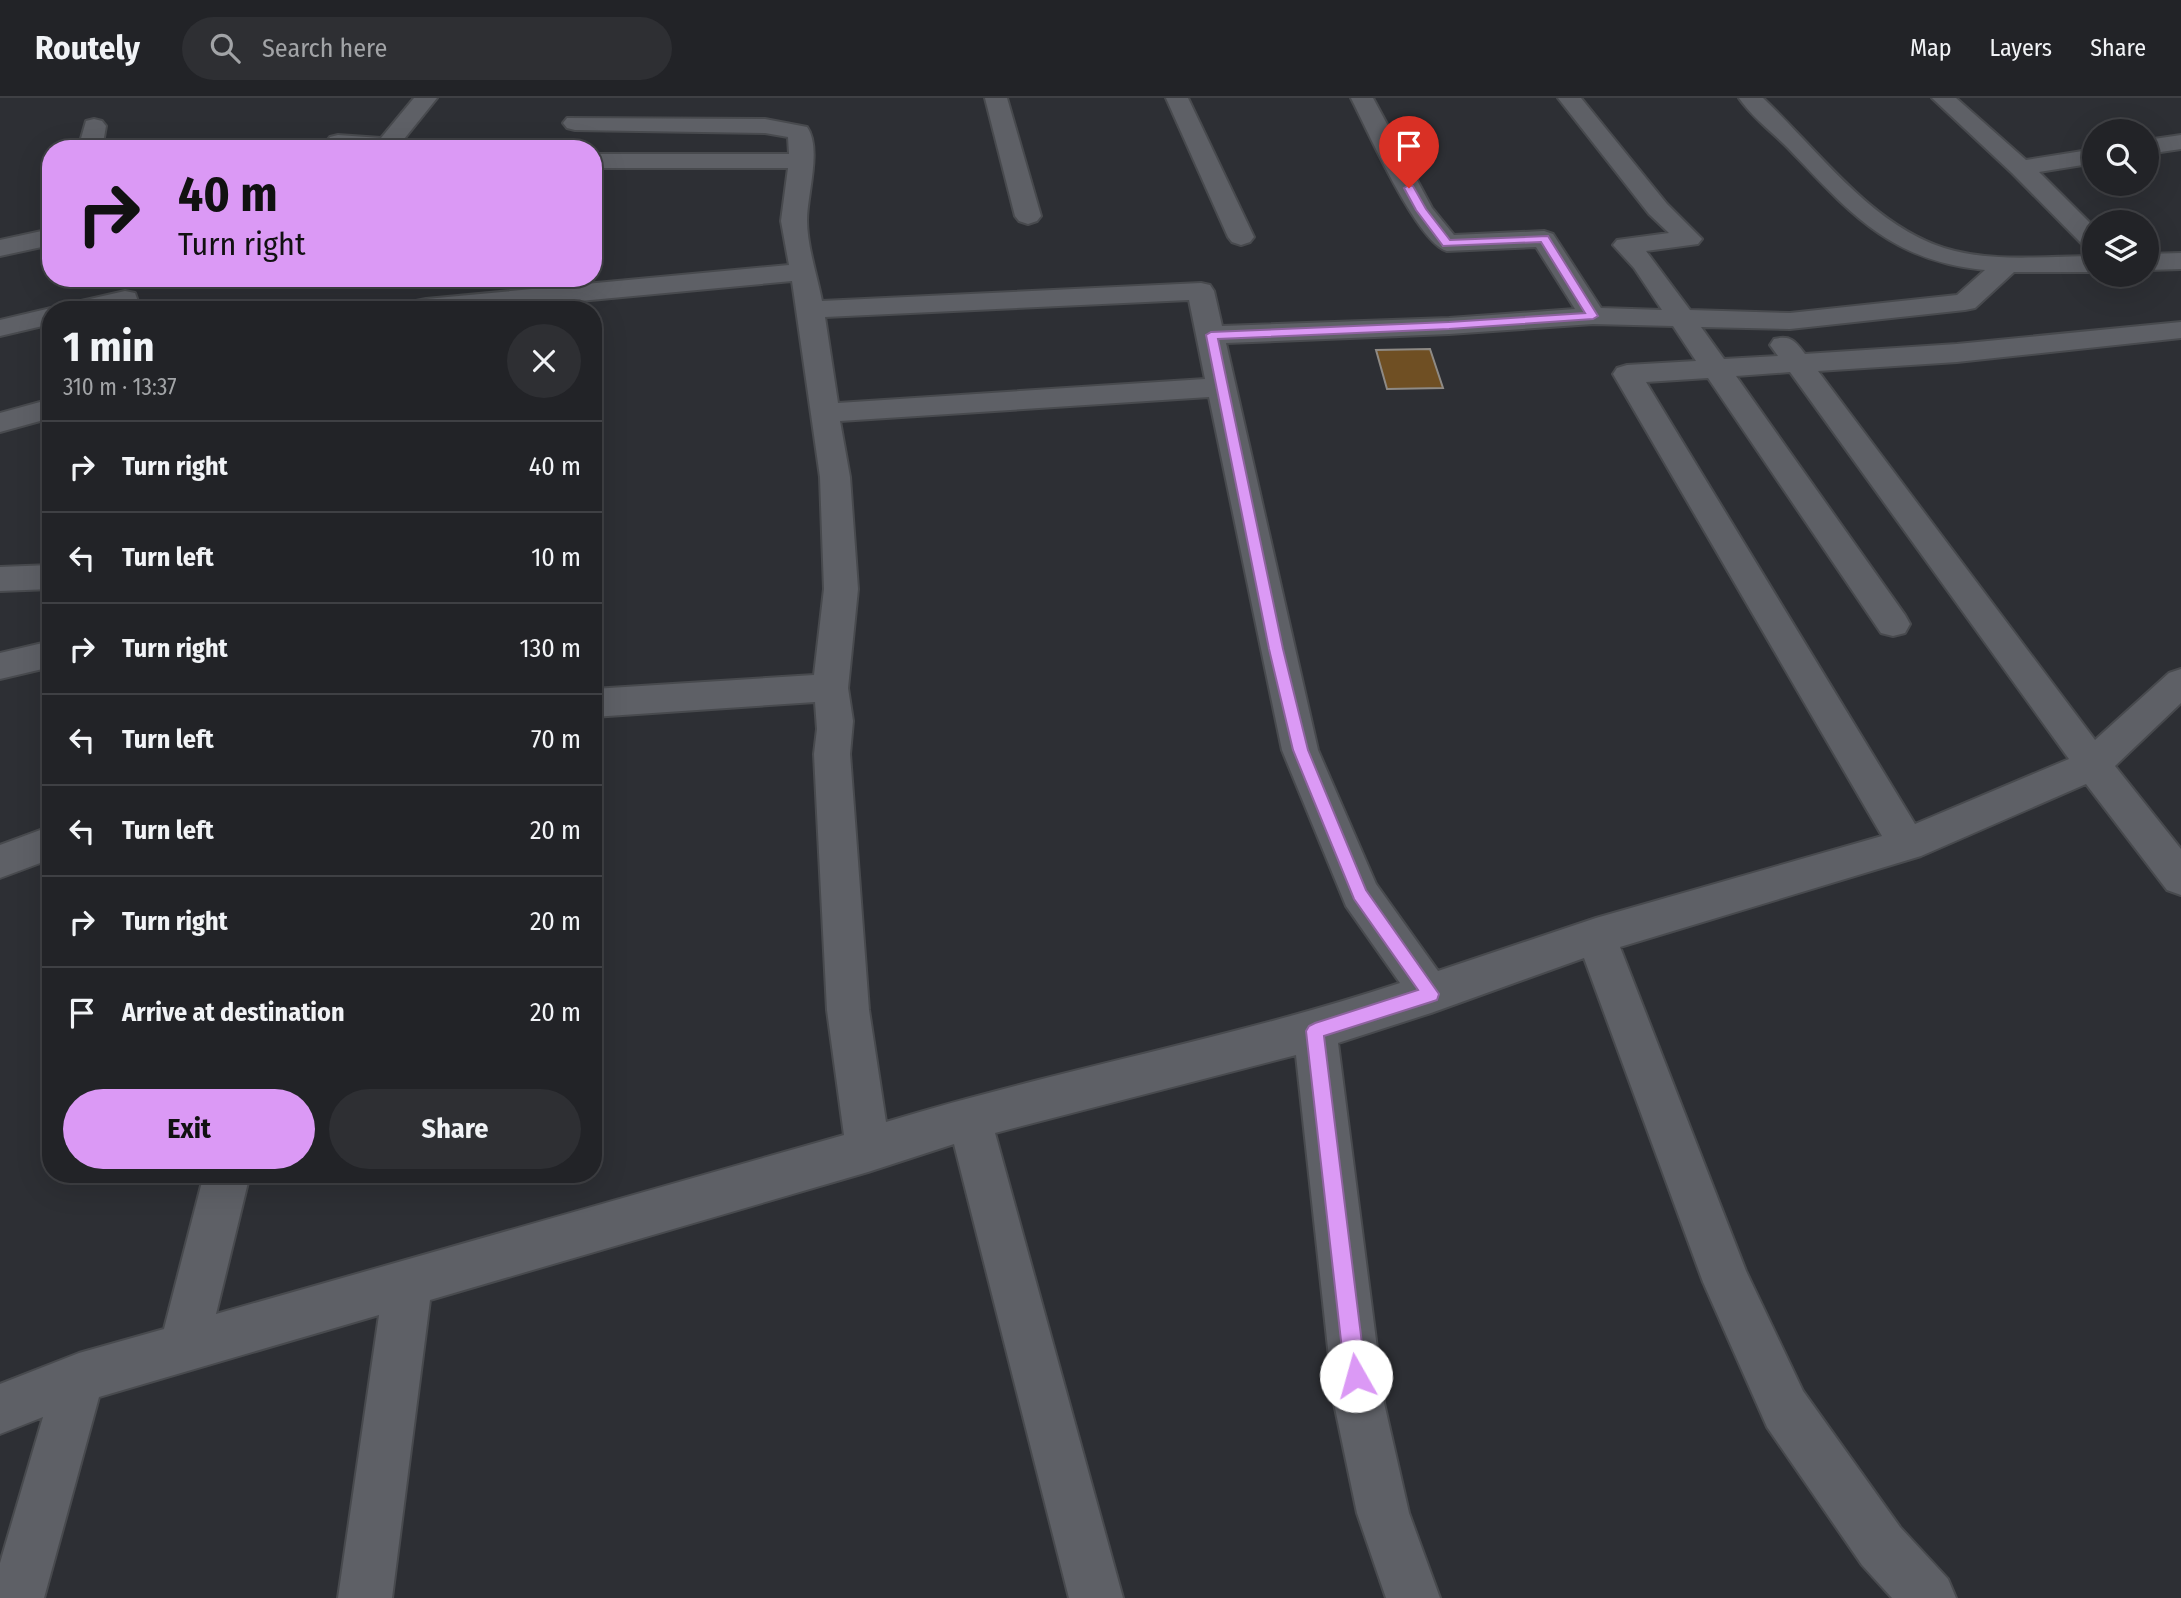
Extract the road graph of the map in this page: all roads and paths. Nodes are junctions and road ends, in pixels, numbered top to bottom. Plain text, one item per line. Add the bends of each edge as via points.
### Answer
1 (426, 98) edge
2 (587, 98) edge
3 (996, 98) edge
4 (1177, 98) edge
5 (1362, 98) edge
6 (1569, 98) edge
7 (1750, 98) edge
8 (1943, 98) edge
9 (391, 140) edge
10 (2162, 145) edge
11 (2082, 158) edge
12 (602, 161) edge
13 (801, 161) junction
14 (2181, 166) edge
15 (2021, 168) junction
16 (1028, 216) dead end
17 (2082, 230) edge
18 (1241, 237) dead end
19 (42, 239) edge
20 (0, 248) edge
21 (2181, 261) edge
22 (2159, 262) edge
23 (2082, 264) edge
24 (2006, 265) junction
25 (803, 272) junction
26 (499, 301) edge
27 (810, 310) junction
28 (1593, 316) junction
29 (1681, 317) junction
30 (42, 318) edge
31 (1765, 321) junction
32 (0, 328) edge
33 (2181, 330) edge
34 (1211, 335) junction
35 (1796, 361) junction
36 (1717, 369) junction
37 (1222, 387) junction
38 (42, 411) edge
39 (824, 413) junction
40 (0, 423) edge
41 (42, 577) edge
42 (0, 579) edge
43 (1893, 624) dead end
44 (42, 656) edge
45 (0, 666) edge
46 (2181, 682) edge
47 (830, 688) junction
48 (602, 702) edge
49 (2093, 765) junction
50 (1907, 845) junction
51 (42, 846) edge
52 (0, 862) edge
53 (2181, 878) edge
54 (1596, 936) junction
55 (1431, 994) junction
56 (1315, 1031) junction
57 (969, 1118) junction
58 (868, 1150) junction
59 (225, 1183) edge
60 (408, 1282) junction
61 (184, 1347) junction
62 (79, 1378) junction
63 (0, 1409) edge
64 (17, 1598) edge
65 (365, 1598) edge
66 (1096, 1598) edge
67 (1413, 1598) edge
68 (1929, 1598) edge

1 - 9 street
2 - 13 street via 569,132 786,128 799,132
3 - 16 street
4 - 18 street
5 - 28 street via 1421,210 1447,243 1544,239
6 - 29 street via 1658,209 1689,239 1626,244
7 - 24 street via 1876,222 1917,247 1955,259
8 - 15 street
10 - 14 street
11 - 15 street
12 - 13 street
13 - 25 street via 794,221
15 - 17 street
19 - 20 street
21 - 22 street
23 - 24 street
24 - 31 street via 1965,302
25 - 26 street
25 - 27 street
27 - 34 street via 1201,291
27 - 39 street
28 - 29 street
28 - 34 street
29 - 31 street
29 - 36 street
30 - 32 street
31 - 35 street
33 - 35 street via 1956,353
34 - 37 street
35 - 36 street
35 - 49 street
36 - 43 street
36 - 50 street via 1627,374
37 - 39 street
37 - 55 street via 1300,750 1360,894
38 - 40 street
39 - 47 street via 835,477 841,589
41 - 42 street
44 - 45 street
46 - 49 street
47 - 48 street
47 - 58 street via 835,708 832,754 848,1010
49 - 50 street
49 - 53 street
50 - 54 street
51 - 52 street
54 - 55 street
54 - 68 street via 1727,1282 1785,1409 1881,1546
55 - 56 street
56 - 57 street
56 - 67 street via 1359,1403 1383,1513
57 - 58 street
57 - 66 street
58 - 60 street
59 - 61 street
60 - 61 street
60 - 65 street
61 - 62 street
62 - 63 street
62 - 64 street

